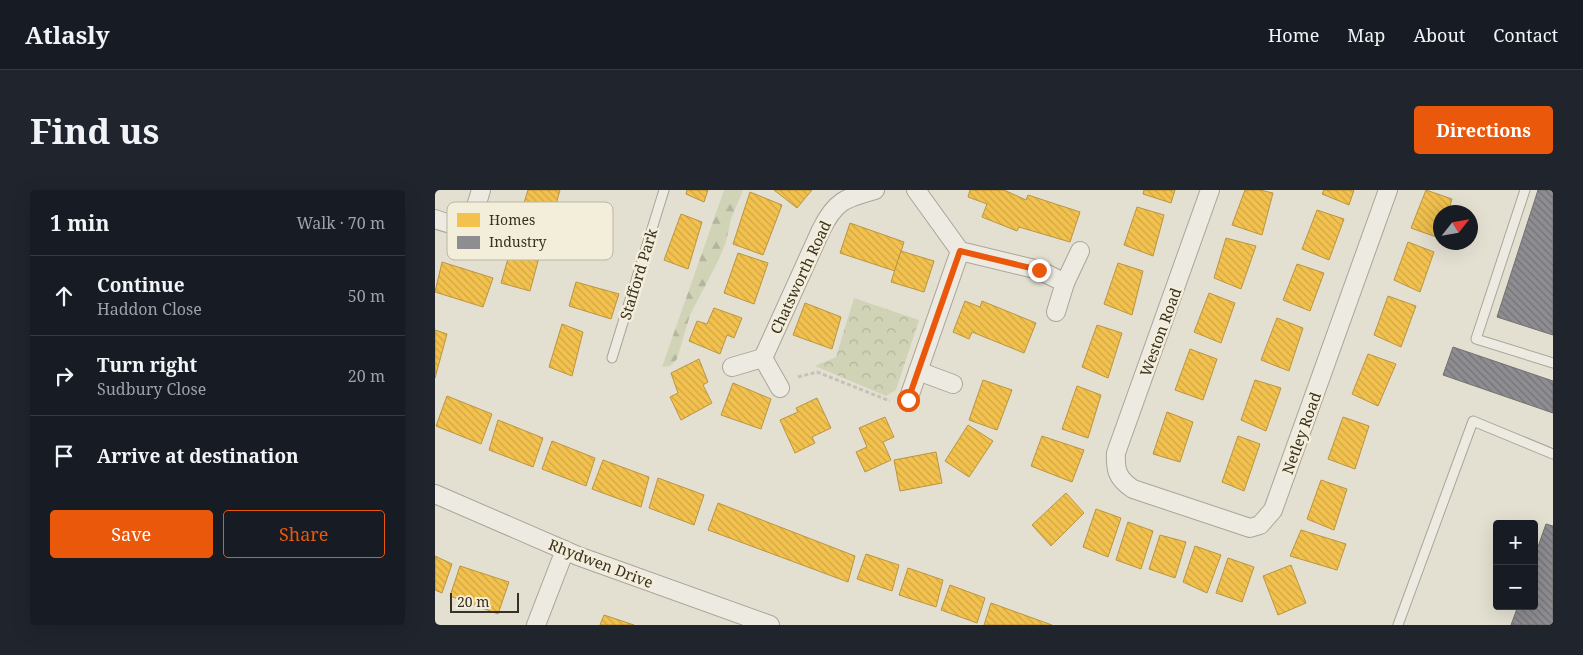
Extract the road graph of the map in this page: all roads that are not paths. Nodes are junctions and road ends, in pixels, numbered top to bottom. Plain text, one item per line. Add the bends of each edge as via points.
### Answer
1 (481, 190) edge
2 (664, 190) edge
3 (875, 190) edge
4 (916, 190) edge
5 (1210, 190) edge
6 (1388, 190) edge
7 (1525, 190) edge
8 (477, 202) edge
9 (435, 219) edge
10 (447, 224) edge
11 (960, 251) junction
12 (1080, 251) dead end
13 (1065, 283) junction
14 (1056, 312) dead end
15 (612, 358) dead end
16 (763, 358) junction
17 (1553, 363) edge
18 (732, 368) dead end
19 (918, 371) junction
20 (953, 384) dead end
21 (779, 385) road end
22 (908, 400) road end
23 (1553, 454) edge
24 (1117, 475) joint
25 (435, 494) edge
26 (565, 550) junction
27 (536, 625) edge
28 (771, 625) edge
29 (1398, 625) edge

1 - 8 street
2 - 15 lane, Stafford Park
3 - 16 street, Chatsworth Road via 839,202 827,216
4 - 11 street
5 - 24 street, Weston Road via 1116,453
6 - 24 street, Netley Road via 1268,518 1250,528 1239,526 1133,489
7 - 17 lane via 1476,339
9 - 10 street
11 - 13 street via 1039,270
11 - 19 street
12 - 13 street
13 - 14 street
16 - 18 street
16 - 21 street
19 - 20 street
19 - 22 street
23 - 29 lane via 1473,421
25 - 26 street, Rhydwen Drive
26 - 27 street
26 - 28 street, Rhydwen Drive

